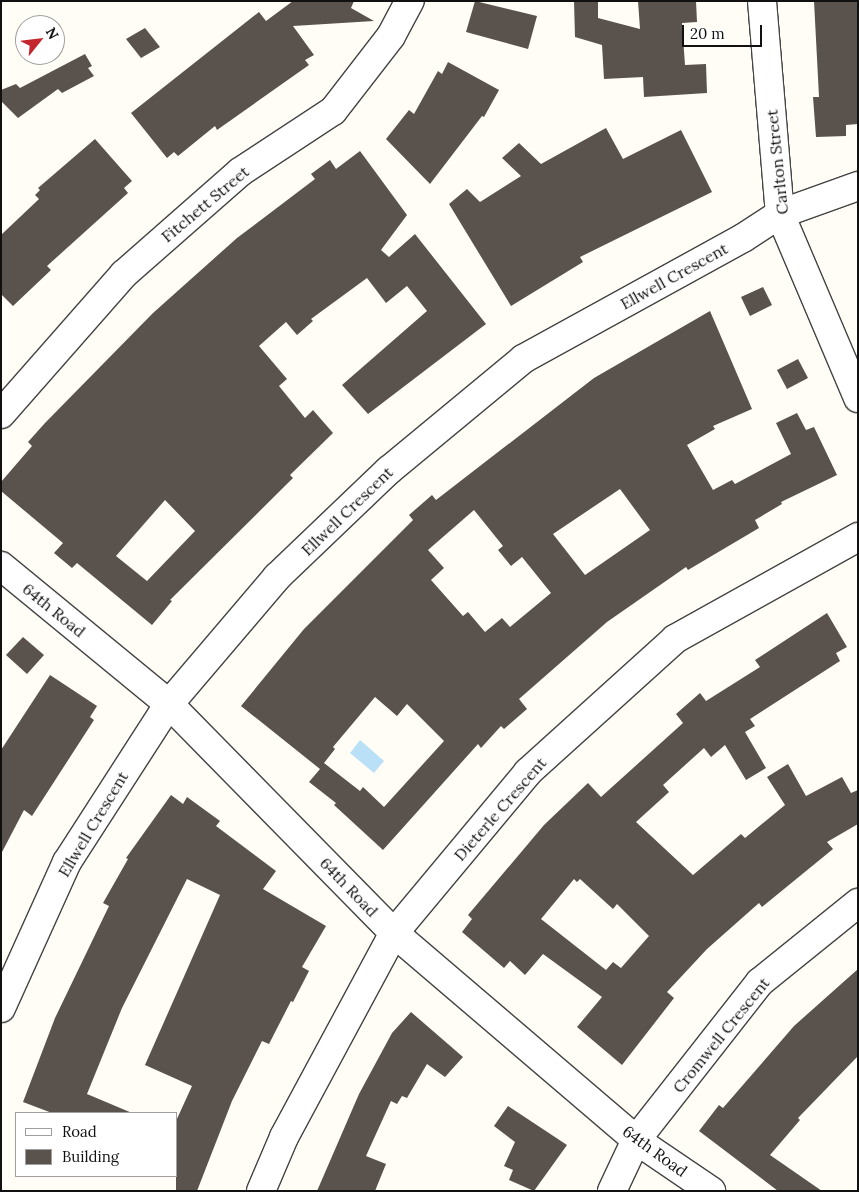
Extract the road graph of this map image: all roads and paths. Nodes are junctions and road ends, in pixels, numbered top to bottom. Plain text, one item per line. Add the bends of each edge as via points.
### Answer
1 (410, 1) edge
2 (762, 1) edge
3 (858, 186) edge
4 (780, 214) junction
5 (858, 398) edge
6 (1, 414) edge
7 (858, 537) edge
8 (1, 566) edge
9 (169, 704) junction
10 (858, 903) edge
11 (394, 933) junction
12 (1, 1008) edge
13 (636, 1140) junction
14 (261, 1191) edge
15 (612, 1191) edge
16 (711, 1191) edge

1 - 6 street, Fitchett Street via 391,36 333,111 240,172 124,274
2 - 4 street, Carlton Street
3 - 4 street, Ellwell Crescent
4 - 5 street, Carlton Street
4 - 9 street, Ellwell Crescent via 743,238 523,359 389,470 277,578
7 - 11 street, Dieterle Crescent via 675,639 528,772
8 - 9 street, 64th Road
9 - 11 street, 64th Road
9 - 12 street, Ellwell Crescent via 67,862
10 - 13 street, Cromwell Crescent via 760,982
11 - 13 street, 64th Road
11 - 14 street, Dieterle Crescent via 284,1137
13 - 15 street, Cromwell Crescent
13 - 16 street, 64th Road

